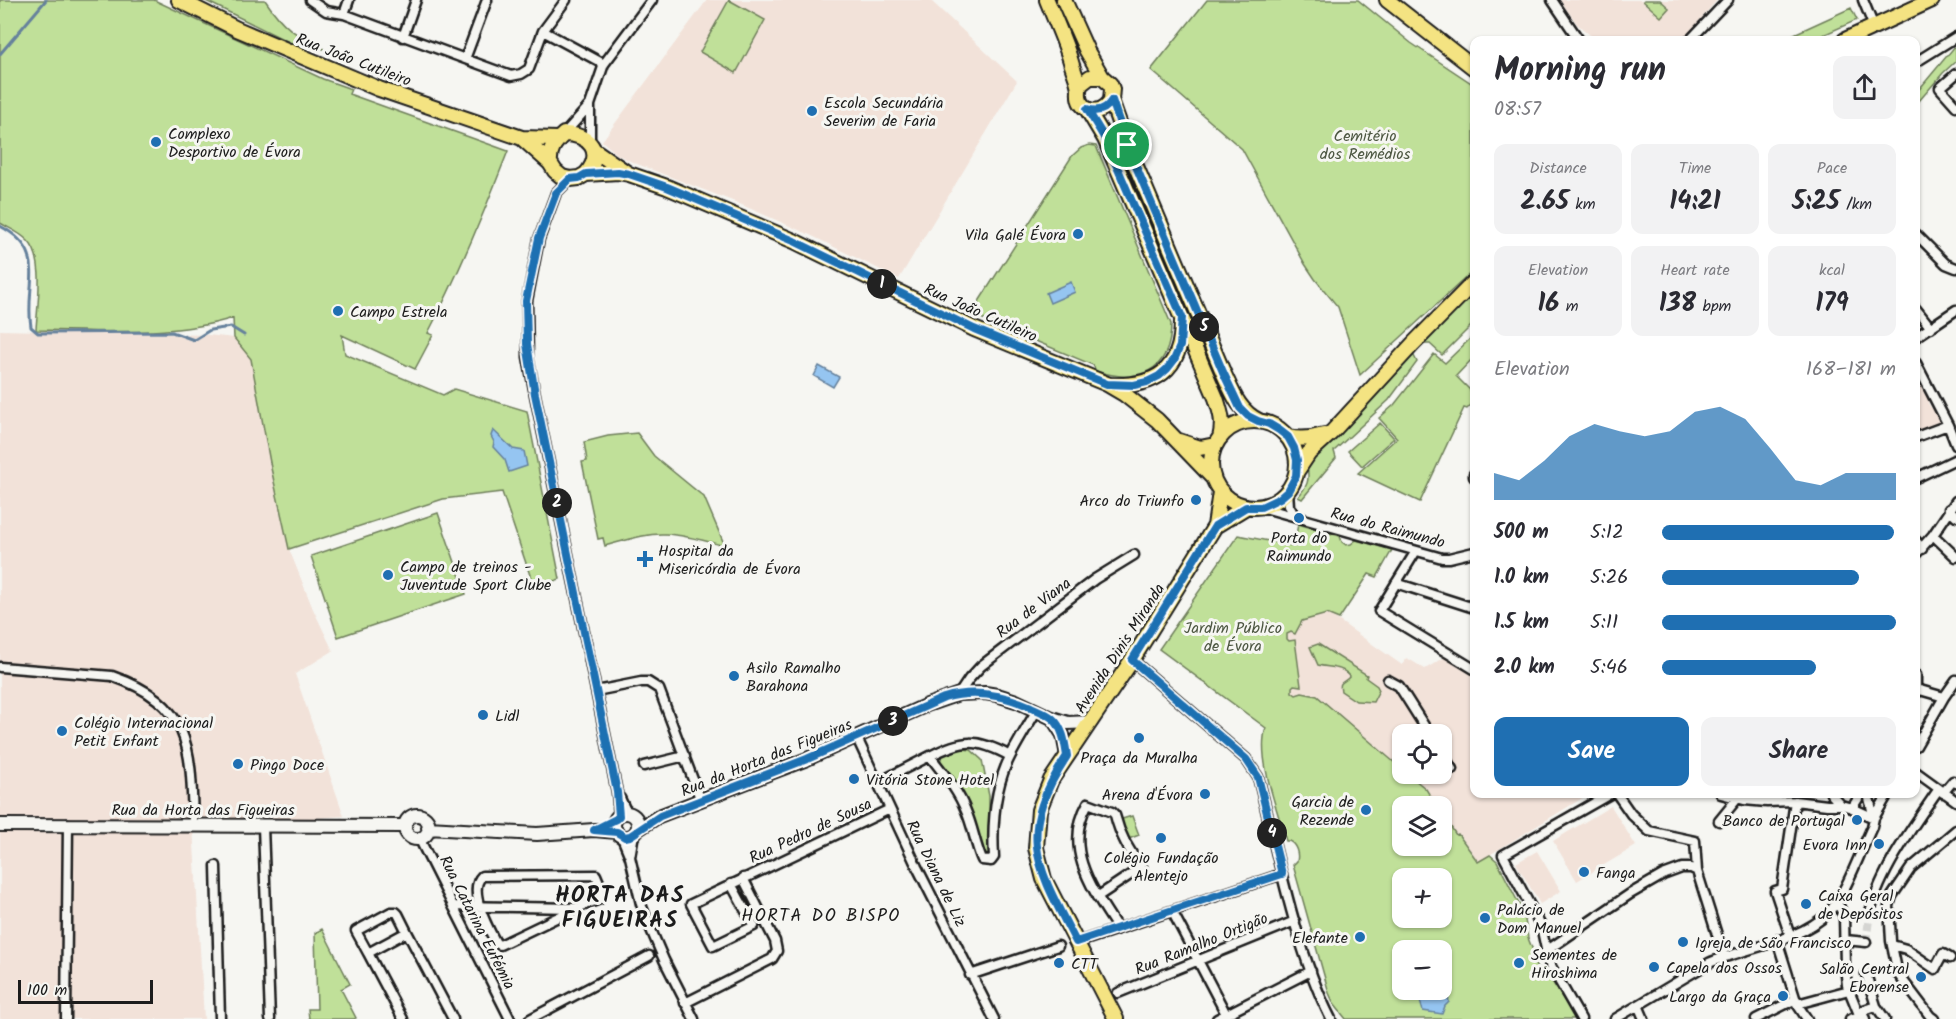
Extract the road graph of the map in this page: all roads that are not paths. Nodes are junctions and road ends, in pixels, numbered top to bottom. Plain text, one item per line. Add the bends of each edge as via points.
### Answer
1 (179, 0) edge
2 (310, 0) edge
3 (349, 0) edge
4 (416, 0) edge
5 (487, 0) edge
6 (566, 0) edge
7 (652, 0) edge
8 (1047, 0) edge
9 (1064, 0) edge
10 (1387, 0) edge
11 (1552, 0) edge
12 (1728, 0) edge
13 (1863, 0) edge
14 (1932, 0) edge
15 (344, 14) junction
16 (1874, 27) junction
17 (543, 31) junction
18 (1576, 36) edge
19 (1694, 36) edge
20 (1854, 36) edge
21 (403, 37) junction
22 (1956, 37) edge
23 (465, 59) junction
24 (1920, 60) edge
25 (604, 64) junction
26 (1470, 65) edge
27 (1956, 74) edge
28 (1102, 77) junction
29 (1078, 89) junction
30 (1112, 100) junction
31 (590, 105) junction
32 (1956, 106) edge
33 (1087, 109) junction
34 (561, 137) junction
35 (522, 138) junction
36 (592, 146) junction
37 (553, 167) junction
38 (586, 174) junction
39 (629, 174) junction
40 (570, 179) junction
41 (556, 193) junction
42 (1920, 238) edge
43 (1956, 268) edge
44 (1470, 286) edge
45 (1956, 310) edge
46 (1920, 314) edge
47 (1182, 317) junction
48 (1931, 328) junction
49 (1920, 335) edge
50 (1920, 371) edge
51 (1107, 384) junction
52 (1258, 421) junction
53 (1948, 425) junction
54 (1332, 432) junction
55 (1920, 436) edge
56 (1288, 437) junction
57 (1176, 440) junction
58 (1217, 441) junction
59 (1956, 445) edge
60 (1956, 459) edge
61 (1296, 473) junction
62 (1920, 476) edge
63 (1212, 477) junction
64 (1288, 491) junction
65 (1220, 492) junction
66 (1956, 501) edge
67 (1246, 507) junction
68 (1261, 507) junction
69 (1953, 512) edge
70 (1295, 516) junction
71 (1215, 526) junction
72 (1933, 535) junction
73 (1920, 550) edge
74 (1416, 551) junction
75 (1470, 553) edge
76 (1134, 555) dead end
77 (1956, 557) edge
78 (1396, 583) junction
79 (1470, 607) edge
80 (1132, 660) junction
81 (0, 667) edge
82 (1470, 667) edge
83 (1388, 680) dead end
84 (1955, 683) edge
85 (596, 691) junction
86 (1920, 692) edge
87 (959, 694) junction
88 (1944, 697) junction
89 (1037, 710) junction
90 (1052, 718) junction
91 (1090, 722) junction
92 (1423, 724) edge
93 (1081, 736) junction
94 (857, 738) junction
95 (1920, 739) edge
96 (685, 756) junction
97 (930, 756) junction
98 (1010, 756) junction
99 (1067, 756) junction
100 (644, 766) dead end
101 (1920, 774) edge
102 (878, 783) junction
103 (1956, 783) edge
104 (1941, 791) junction
105 (1603, 798) edge
106 (1620, 798) edge
107 (1743, 798) edge
108 (1835, 798) edge
109 (1859, 798) edge
110 (1869, 798) edge
111 (1886, 798) edge
112 (701, 801) junction
113 (1795, 801) junction
114 (1956, 801) edge
115 (1841, 805) junction
116 (1852, 808) junction
117 (890, 809) junction
118 (624, 816) junction
119 (660, 816) junction
120 (1719, 821) dead end
121 (1874, 821) junction
122 (68, 824) junction
123 (0, 825) edge
124 (193, 825) junction
125 (263, 826) junction
126 (405, 826) junction
127 (428, 828) junction
128 (594, 830) junction
129 (1956, 830) edge
130 (635, 832) junction
131 (619, 834) junction
132 (419, 838) junction
133 (630, 857) junction
134 (216, 866) dead end
135 (1697, 871) junction
136 (1282, 874) junction
137 (743, 878) junction
138 (731, 884) junction
139 (1792, 886) dead end
140 (1782, 888) junction
141 (1097, 897) junction
142 (1837, 902) junction
143 (453, 906) junction
144 (478, 906) junction
145 (577, 908) junction
146 (1173, 911) junction
147 (1870, 912) tunnel mouth
148 (1295, 921) junction
149 (1118, 929) junction
150 (407, 932) junction
151 (1790, 936) junction
152 (1777, 940) junction
153 (1845, 940) junction
154 (1076, 942) junction
155 (1866, 942) dead end
156 (1892, 945) junction
157 (1058, 946) dead end
158 (1545, 951) junction
159 (368, 953) junction
160 (650, 956) dead end
161 (1724, 957) junction
162 (1950, 958) dead end
163 (1197, 960) junction
164 (1311, 972) junction
165 (1866, 974) dead end
166 (970, 975) junction
167 (1849, 990) junction
168 (1118, 993) dead end
169 (1796, 1002) junction
170 (685, 1003) junction
171 (1638, 1005) junction
172 (1876, 1006) junction
173 (1226, 1014) junction
174 (1862, 1015) edge
175 (1807, 1017) edge
176 (1932, 1017) edge
177 (1757, 1018) edge
178 (66, 1019) edge
179 (220, 1019) edge
180 (270, 1019) edge
181 (403, 1019) edge
182 (453, 1019) edge
183 (510, 1019) edge
184 (530, 1019) edge
185 (694, 1019) edge
186 (994, 1019) edge
187 (1116, 1019) edge
188 (1217, 1019) edge
189 (1331, 1019) edge
190 (1581, 1019) edge
191 (1615, 1019) edge
192 (1644, 1019) edge
193 (1850, 1019) edge
194 (1885, 1019) edge

1 - 35 main road, Rua João Cutileiro via 333,71
2 - 15 street via 326,11
3 - 15 street
4 - 21 street
5 - 23 street
6 - 17 street
7 - 25 street
8 - 29 main road
9 - 28 main road
10 - 26 main road
11 - 18 street
12 - 19 street
13 - 16 street
14 - 16 main road
15 - 21 street
16 - 20 main road
17 - 23 street via 529,69 521,74 512,76
17 - 25 street
21 - 23 street
22 - 24 street
25 - 31 street
27 - 32 street via 1940,88
28 - 29 main road via 1085,79
28 - 30 main road via 1110,84
29 - 33 main road via 1079,100
30 - 33 main road via 1099,111
30 - 52 main road via 1127,145 1232,392 1240,408
31 - 34 street
31 - 36 street
33 - 47 main road via 1105,139
34 - 35 main road, Rua João Cutileiro
34 - 36 main road, Rua João Cutileiro via 582,137
34 - 37 main road via 552,146
35 - 37 main road, Rua João Cutileiro
36 - 38 main road via 594,159
36 - 39 main road, Rua João Cutileiro
37 - 40 main road, Rua João Cutileiro
37 - 41 street
38 - 39 main road, Rua João Cutileiro
38 - 40 main road, Rua João Cutileiro
39 - 51 main road, Rua João Cutileiro via 786,237 974,329
40 - 41 street
41 - 85 street via 539,238 526,301 527,344
42 - 43 street via 1946,264
44 - 54 main road
45 - 48 street
46 - 48 street
47 - 51 main road via 1180,346 1167,369 1147,382
47 - 58 main road via 1223,418
48 - 49 street
50 - 53 street
51 - 57 main road, Rua João Cutileiro via 1140,405
52 - 56 main road
52 - 58 main road via 1237,424
53 - 55 street
53 - 59 street
54 - 56 main road via 1302,440
54 - 61 main road via 1309,453
56 - 61 main road via 1297,460
57 - 58 main road via 1200,448
57 - 63 main road, Rua João Cutileiro
58 - 63 main road via 1211,455
60 - 62 street
61 - 64 main road
63 - 65 main road
64 - 68 main road
64 - 70 street via 1289,506
65 - 67 main road
65 - 71 main road, Avenida Dinis Miranda
66 - 69 street
67 - 68 main road
67 - 71 main road, Avenida Dinis Miranda
68 - 70 street, Rua do Raimundo
69 - 72 street
70 - 74 street, Rua do Raimundo
71 - 80 main road, Avenida Dinis Miranda
72 - 73 street
72 - 77 street
74 - 75 street, Rua do Raimundo via 1449,558
74 - 78 street
76 - 87 street, Rua de Viana via 1088,584 981,666
78 - 79 street
78 - 82 street via 1380,611
80 - 91 main road, Avenida Dinis Miranda
80 - 136 street via 1246,759 1258,777
81 - 124 street via 112,676 155,698 176,721 187,744
83 - 92 street via 1399,686
84 - 88 street
85 - 96 street via 641,682 654,685
85 - 118 street
86 - 88 street
87 - 89 street, Rua da Horta das Figueiras via 997,695
87 - 94 street, Rua da Horta das Figueiras
88 - 95 street
89 - 90 street, Rua da Horta das Figueiras
89 - 98 street
90 - 91 street, Rua da Horta das Figueiras via 1068,723
90 - 93 street, Rua da Horta das Figueiras via 1068,733
90 - 99 street via 1063,735
91 - 93 main road, Avenida Dinis Miranda
93 - 99 main road, Avenida Dinis Miranda
94 - 102 street, Rua Diana de Liz
94 - 112 street, Rua da Horta das Figueiras
96 - 100 street
96 - 112 street
97 - 98 street via 968,742 981,743
97 - 98 street via 958,794 982,860 987,861 994,857 998,797
97 - 102 street
99 - 154 main road, Avenida Dinis Miranda via 1051,780 1039,810 1036,848 1044,879
101 - 104 street
102 - 117 street, Rua Diana de Liz
103 - 104 street via 1953,781
104 - 114 street
104 - 147 street via 1902,843
105 - 158 street via 1503,855 1540,926
106 - 135 street via 1649,831 1693,840
107 - 113 street
107 - 120 street
108 - 115 street
109 - 116 street
110 - 121 street
111 - 121 street
112 - 119 street, Rua da Horta das Figueiras
113 - 115 street
113 - 140 street
115 - 116 street
116 - 121 street
117 - 137 street, Rua Pedro de Sousa
117 - 166 street, Rua Diana de Liz
118 - 119 street, Rua da Horta das Figueiras
118 - 128 street, Rua da Horta das Figueiras
118 - 130 street via 638,826
118 - 131 street via 615,828
119 - 130 street, Rua da Horta das Figueiras
121 - 142 street
122 - 123 street, Rua da Horta das Figueiras
122 - 124 street, Rua da Horta das Figueiras
122 - 178 street
124 - 125 street, Rua da Horta das Figueiras
125 - 126 street, Rua da Horta das Figueiras
125 - 180 street
126 - 127 street, Rua da Horta das Figueiras via 409,817 418,815 426,819
126 - 132 street via 411,837
127 - 128 street, Rua da Horta das Figueiras via 537,834
127 - 132 street
128 - 131 street, Rua da Horta das Figueiras
129 - 156 street via 1911,868 1893,896 1888,914
130 - 131 street, Rua da Horta das Figueiras via 625,837
130 - 133 street
131 - 133 street
132 - 143 street, Rua Catarina Eufémia
133 - 170 street via 649,925
134 - 179 street
135 - 158 street via 1682,868 1663,875
135 - 161 street
136 - 146 street
136 - 148 street
137 - 138 street, Rua Pedro de Sousa
137 - 170 street via 777,951 772,959
138 - 138 street, Rua Pedro de Sousa via 691,904 713,946 754,926
139 - 140 street
140 - 151 street via 1775,891
141 - 141 street via 1077,848 1080,816 1088,803 1115,815 1123,840 1142,867
141 - 149 street
142 - 151 street via 1828,914
142 - 153 street via 1844,916
143 - 144 street
143 - 183 street, Rua Catarina Eufémia
144 - 145 street
144 - 145 street via 500,945
144 - 145 street via 478,882 482,876 596,875 600,899
146 - 149 street
146 - 163 street
148 - 163 street, Rua Ramalho Ortigão
148 - 164 street
149 - 154 street
150 - 159 street
150 - 159 street via 396,912 391,912 356,931
150 - 182 street
151 - 152 street
152 - 161 street
152 - 169 street
153 - 155 street
153 - 167 street
154 - 187 main road, Avenida Dinis Miranda
156 - 162 street via 1906,949 1935,969 1943,954
156 - 176 street via 1900,979
157 - 166 street
158 - 190 street
159 - 181 street
160 - 184 street
161 - 171 street
163 - 168 street, Rua Ramalho Ortigão
163 - 173 street
164 - 173 street
164 - 189 street
165 - 172 street
166 - 186 street, Rua Diana de Liz
167 - 169 street
167 - 174 street
169 - 175 street
169 - 177 street
170 - 185 street
171 - 191 street
171 - 192 street
172 - 174 street
172 - 194 street
173 - 188 street
174 - 193 street

